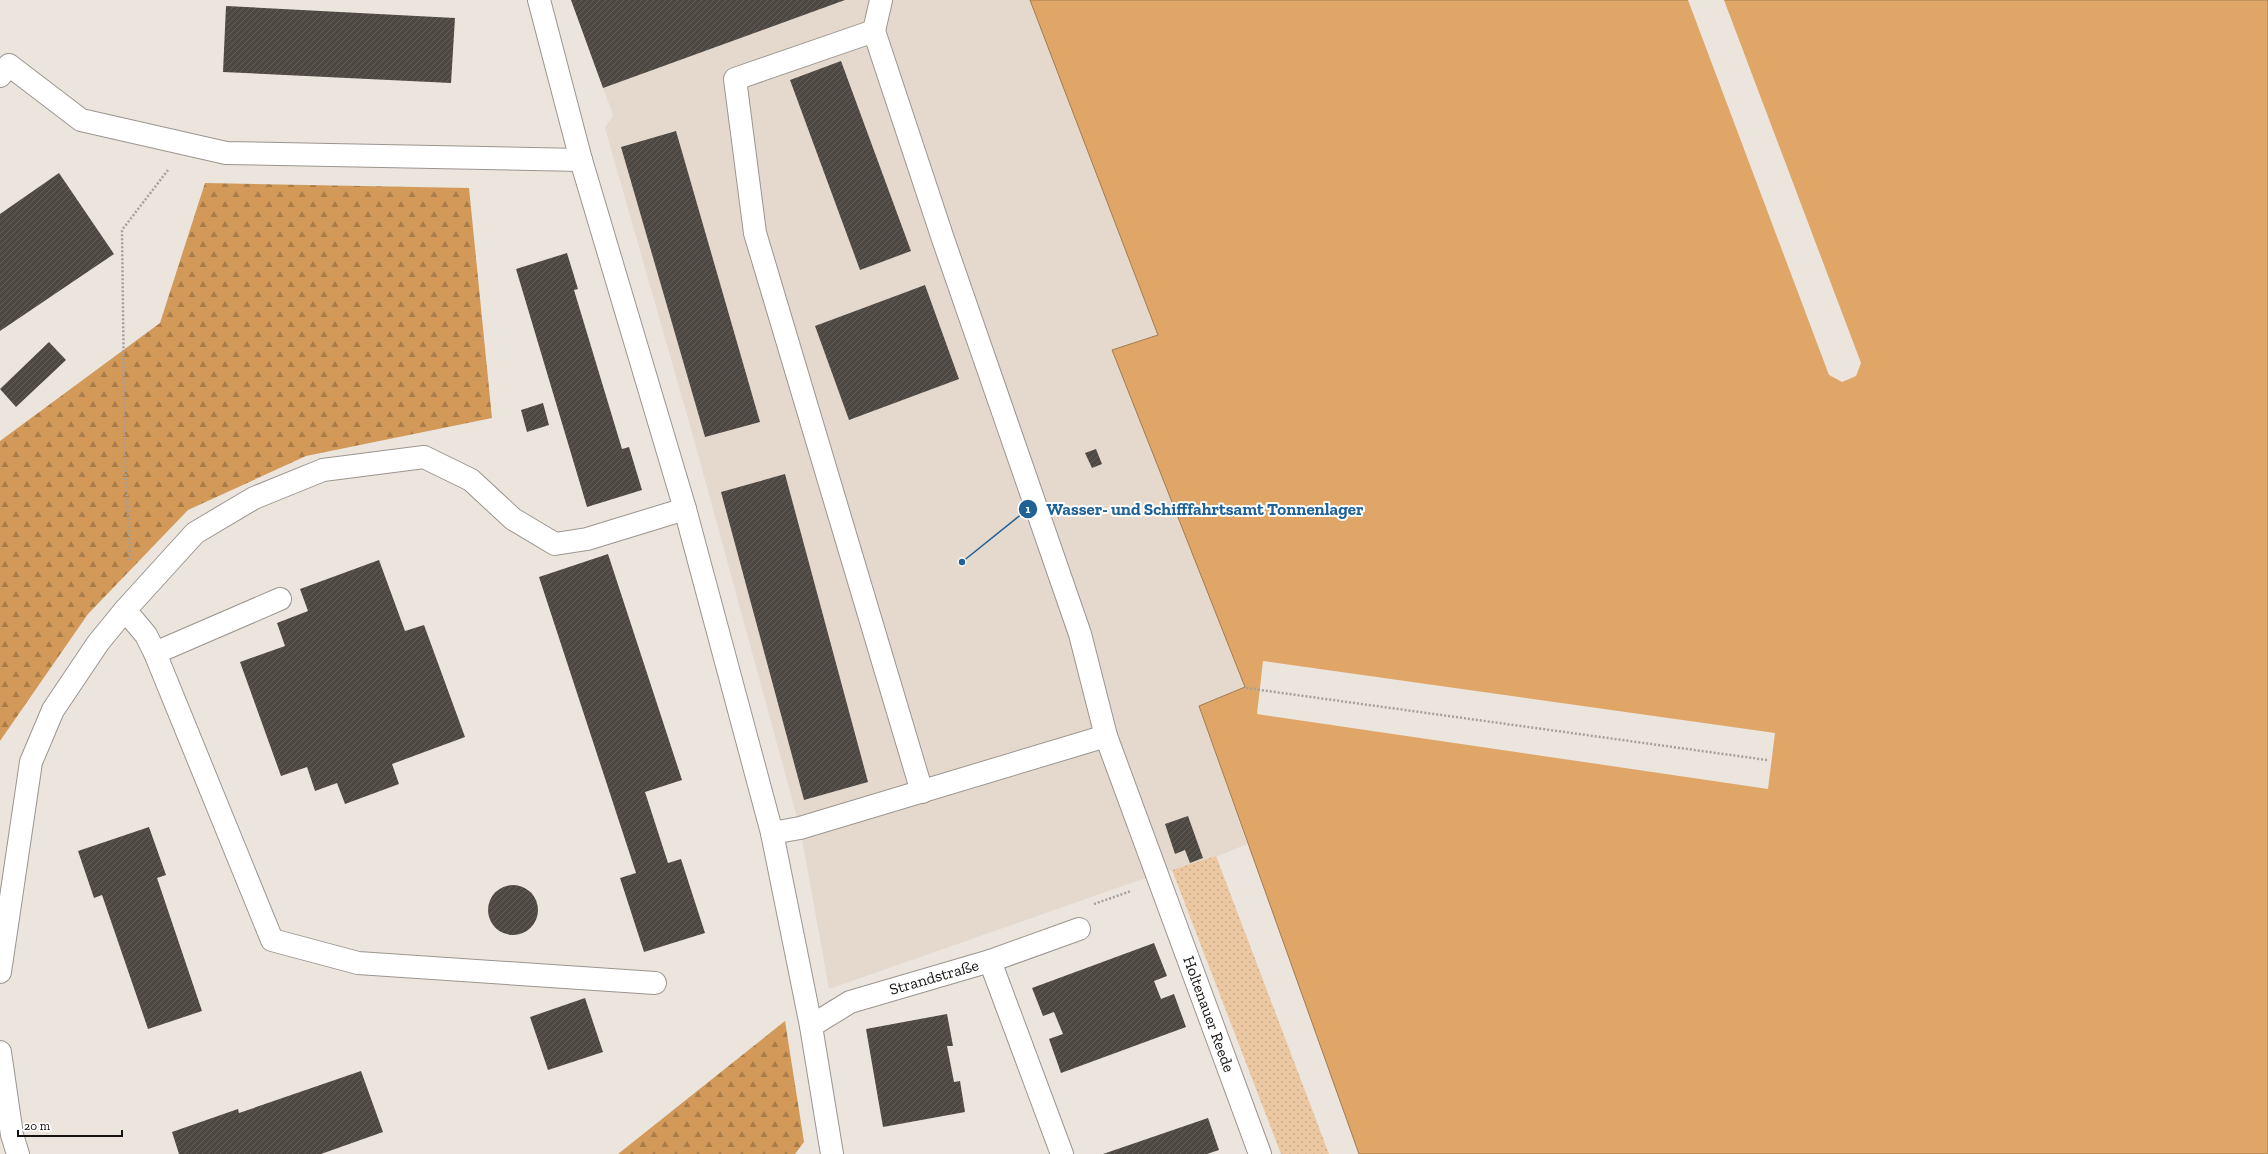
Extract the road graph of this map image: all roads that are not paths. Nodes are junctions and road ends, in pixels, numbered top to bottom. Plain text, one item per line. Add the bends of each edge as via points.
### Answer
1 (540, 0) edge
2 (881, 0) edge
3 (874, 32) junction
4 (3, 65) edge
5 (582, 160) junction
6 (685, 509) junction
7 (280, 599) dead end
8 (125, 610) junction
9 (156, 653) junction
10 (1106, 736) junction
11 (922, 792) junction
12 (772, 833) junction
13 (1079, 929) dead end
14 (990, 961) junction
15 (0, 972) edge
16 (655, 983) dead end
17 (811, 1026) junction
18 (0, 1052) edge
19 (18, 1154) edge
20 (832, 1154) edge
21 (1062, 1154) edge
22 (1260, 1154) edge

1 - 5 street
2 - 3 street
3 - 10 street, Holtenauer Reede via 1080,634
3 - 11 street via 735,80 756,233
4 - 5 street via 81,120 226,153
5 - 6 street
6 - 8 street via 587,539 555,544 513,519 471,480 424,457 323,470 254,498 194,534
6 - 12 street
7 - 9 street
8 - 9 street via 146,635
8 - 15 street via 98,643 53,710 31,762
9 - 16 street via 272,940 358,963
10 - 11 street
10 - 22 street, Holtenauer Reede
11 - 12 street via 800,828
12 - 17 street
13 - 14 street
14 - 17 street, Strandstraße via 850,1002
14 - 21 street, Strandstraße
17 - 20 street
18 - 19 street via 12,1134

